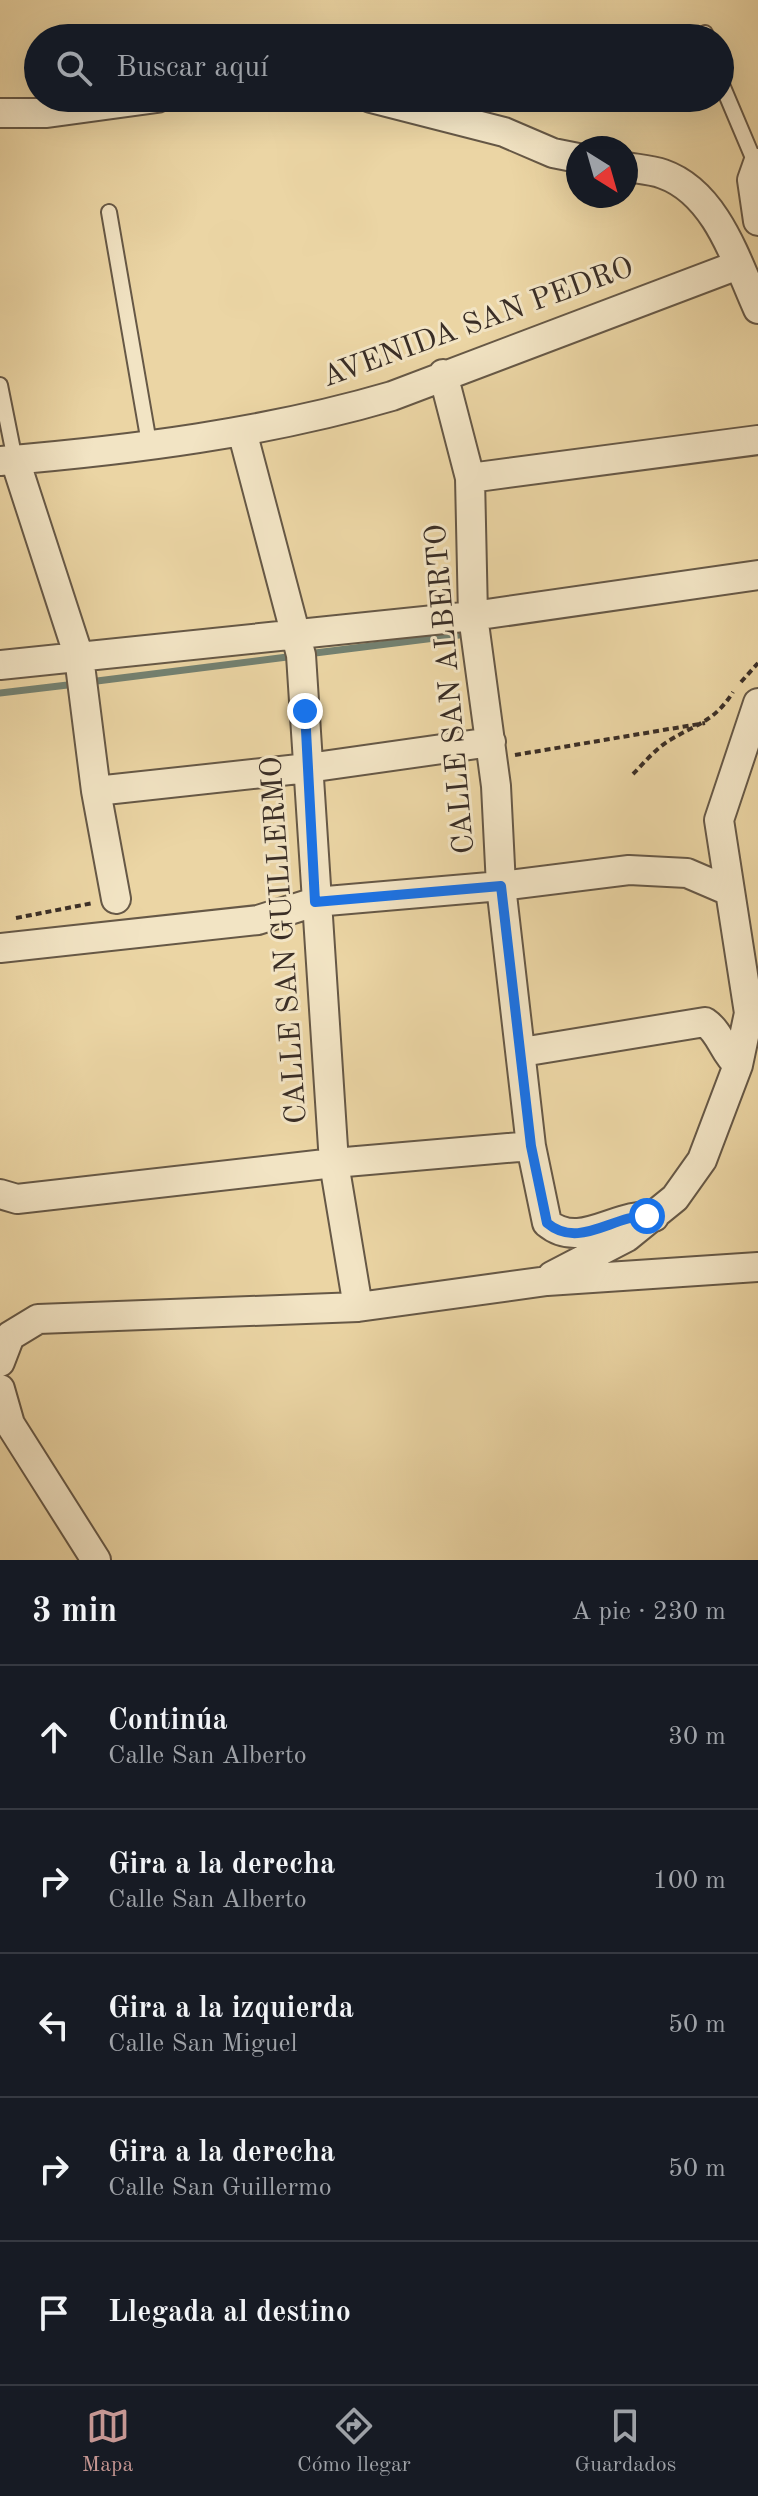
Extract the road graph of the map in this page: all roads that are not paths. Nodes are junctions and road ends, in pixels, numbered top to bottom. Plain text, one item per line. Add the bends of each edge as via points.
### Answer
1 (0, 100) edge
2 (24, 103) edge
3 (54, 112) edge
4 (426, 112) edge
5 (734, 112) edge
6 (0, 113) edge
7 (47, 113) joint
8 (566, 156) edge
9 (757, 164) edge
10 (638, 169) edge
11 (109, 212) dead end
12 (758, 221) edge
13 (738, 265) junction
14 (758, 309) edge
15 (443, 374) junction
16 (0, 385) edge
17 (242, 431) junction
18 (758, 440) edge
19 (149, 443) junction
20 (8, 460) edge
21 (470, 478) junction
22 (758, 575) edge
23 (473, 616) junction
24 (298, 636) junction
25 (79, 657) junction
26 (0, 665) edge
27 (758, 703) edge
28 (492, 750) junction
29 (308, 768) junction
30 (96, 791) junction
31 (501, 886) junction
32 (729, 891) junction
33 (116, 899) dead end
34 (315, 902) junction
35 (0, 948) edge
36 (522, 1052) junction
37 (738, 1065) junction
38 (531, 1146) junction
39 (334, 1163) junction
40 (9, 1196) edge
41 (654, 1217) junction
42 (758, 1267) edge
43 (547, 1281) junction
44 (358, 1307) junction
45 (0, 1362) edge
46 (0, 1389) edge
47 (96, 1560) edge

1 - 2 street
3 - 7 street
4 - 8 street via 504,132
5 - 9 lane
6 - 7 street
9 - 12 street via 752,180
10 - 13 street via 664,174 690,189 719,225
11 - 19 lane
13 - 14 street
13 - 15 street, AVENIDA SAN PEDRO
15 - 17 street, AVENIDA SAN PEDRO via 333,413
15 - 21 street, CALLE SAN ALBERTO
16 - 20 lane
17 - 19 street, AVENIDA SAN PEDRO
17 - 24 street, CALLE SAN GUILLERMO
18 - 21 street
19 - 20 street, AVENIDA SAN PEDRO
20 - 25 street
21 - 23 street, CALLE SAN ALBERTO
22 - 23 street
23 - 24 street
23 - 28 street, CALLE SAN ALBERTO
24 - 25 street
24 - 29 street, CALLE SAN GUILLERMO
25 - 26 street
25 - 30 street
27 - 32 street via 719,820
28 - 29 street
28 - 31 street, CALLE SAN ALBERTO
29 - 30 street
29 - 34 street, CALLE SAN GUILLERMO
30 - 33 street
31 - 32 street via 629,870 687,873
31 - 34 street
31 - 36 street, CALLE SAN ALBERTO
32 - 37 street via 749,1013
34 - 35 street via 258,920
34 - 39 street, CALLE SAN GUILLERMO
36 - 37 street via 705,1022
36 - 38 street, CALLE SAN ALBERTO
37 - 41 street via 702,1160
38 - 39 street
38 - 41 street, CALLE SAN ALBERTO via 542,1209 557,1231 584,1233 643,1215
39 - 40 street
39 - 44 street, CALLE SAN GUILLERMO
41 - 43 street
42 - 43 street
43 - 44 street
44 - 45 street via 38,1319 10,1336
46 - 47 street via 10,1424

